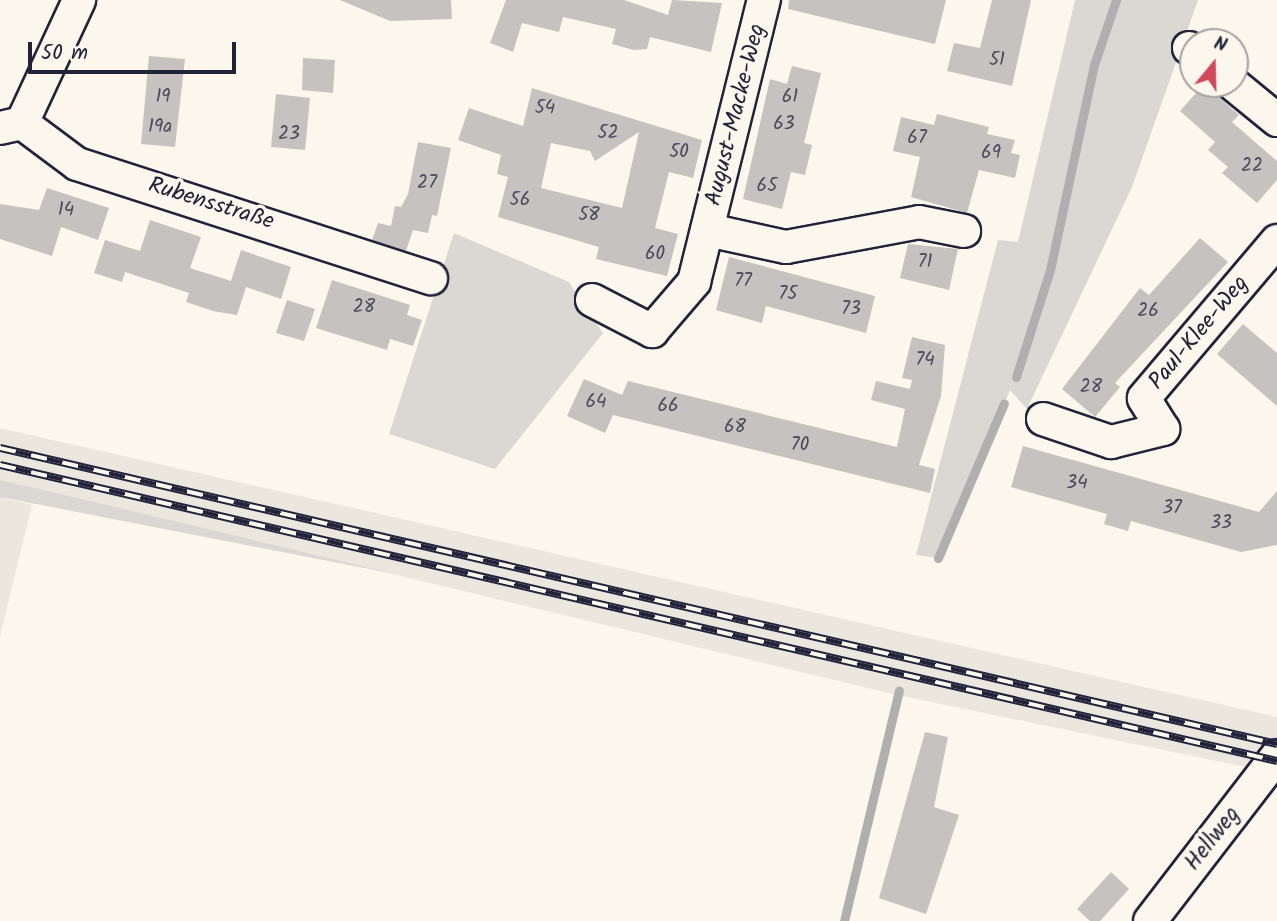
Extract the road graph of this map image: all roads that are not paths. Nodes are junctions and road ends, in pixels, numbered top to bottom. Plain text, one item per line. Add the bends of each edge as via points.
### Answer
1 (79, 0) edge
2 (764, 0) edge
3 (1249, 97) edge
4 (1277, 120) edge
5 (11, 126) edge
6 (708, 230) junction
7 (964, 231) dead end
8 (1277, 241) edge
9 (431, 278) dead end
10 (592, 300) dead end
11 (1043, 419) dead end
12 (1277, 756) edge
13 (1150, 921) edge

1 - 5 street
2 - 6 street, August-Macke-Weg
3 - 4 street
5 - 9 street, Rubensstraße via 77,164
6 - 7 street, August-Macke-Weg via 786,247 919,222
6 - 10 street, August-Macke-Weg via 694,282 652,331
8 - 11 street, Paul-Klee-Weg via 1144,398 1163,429 1111,442
12 - 13 street, Hellweg

